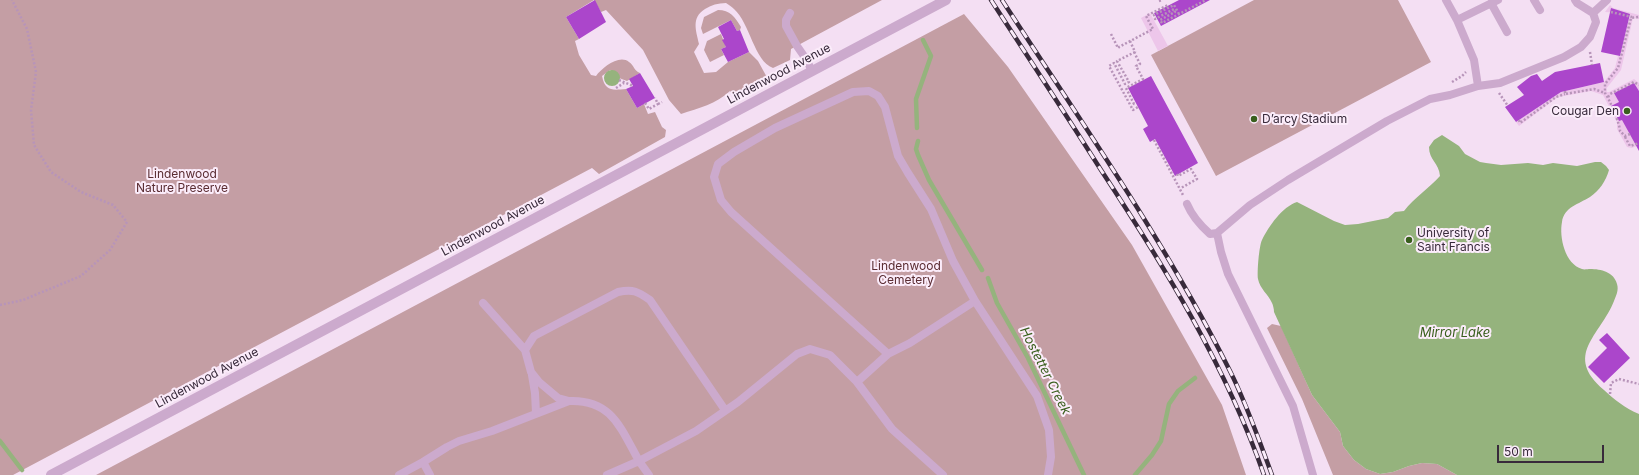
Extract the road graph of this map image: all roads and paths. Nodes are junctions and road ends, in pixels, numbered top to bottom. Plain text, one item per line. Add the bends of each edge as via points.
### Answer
1 (12, 0) edge
2 (946, 0) edge
3 (1166, 0) edge
4 (1206, 0) edge
5 (1446, 0) edge
6 (1534, 0) edge
7 (1575, 0) edge
8 (1495, 2) edge
9 (1605, 2) edge
10 (1169, 6) junction
11 (1540, 10) dead end
12 (790, 13) dead end
13 (1593, 13) junction
14 (1179, 14) junction
15 (1632, 16) junction
16 (1639, 17) edge
17 (1457, 20) junction
18 (1507, 32) dead end
19 (1111, 34) dead end
20 (1130, 41) junction
21 (1134, 52) junction
22 (812, 71) junction
23 (619, 80) dead end
24 (624, 83) junction
25 (1639, 85) edge
26 (633, 86) dead end
27 (1478, 86) junction
28 (616, 88) dead end
29 (1605, 94) junction
30 (1608, 97) junction
31 (655, 98) dead end
32 (662, 102) dead end
33 (646, 103) dead end
34 (1136, 103) dead end
35 (658, 104) junction
36 (1138, 107) dead end
37 (1519, 120) dead end
38 (1630, 134) dead end
39 (1625, 136) junction
40 (1154, 140) dead end
41 (1639, 143) edge
42 (1177, 174) dead end
43 (1187, 204) dead end
44 (1218, 233) junction
45 (975, 301) junction
46 (483, 303) dead end
47 (0, 305) edge
48 (525, 350) junction
49 (888, 354) junction
50 (531, 372) junction
51 (857, 382) junction
52 (1639, 384) edge
53 (1610, 394) dead end
54 (569, 401) junction
55 (725, 410) junction
56 (536, 413) junction
57 (639, 461) junction
58 (423, 462) junction
59 (51, 475) edge
60 (399, 475) edge
61 (430, 475) edge
62 (607, 475) edge
63 (649, 475) edge
64 (943, 475) edge
65 (1048, 475) edge
66 (1313, 475) edge

1 - 47 path via 27,29 36,72 31,110 34,145 51,172 80,192 113,205 127,222 110,250 82,276 23,300
2 - 22 street, Lindenwood Avenue
3 - 10 path
4 - 14 path
5 - 17 lane
6 - 11 lane
7 - 13 lane
8 - 17 lane
8 - 18 lane
9 - 13 lane
9 - 15 path via 1610,12
10 - 14 path via 1174,4
10 - 14 path via 1154,15 1155,19 1174,9 1175,12 1160,20 1162,23
10 - 20 path via 1146,16 1153,29
12 - 22 lane via 786,26
13 - 27 lane via 1596,22 1590,37 1581,47 1564,57 1500,83
15 - 16 path
15 - 29 path via 1618,68 1605,84
17 - 27 lane via 1474,60
19 - 20 path via 1118,48
20 - 21 path
21 - 34 path via 1140,64 1136,66 1143,78 1126,88 1134,104
21 - 36 path via 1117,61 1129,82 1125,84 1114,63 1109,66 1133,110
22 - 59 street, Lindenwood Avenue
23 - 24 path
24 - 26 path
24 - 28 path
25 - 30 path via 1634,82
27 - 44 lane via 1450,96 1430,99 1387,121 1250,205
29 - 30 path
29 - 37 path via 1594,89 1565,92 1520,123
30 - 39 path via 1620,123 1620,131
31 - 35 path
32 - 35 path
33 - 35 path via 649,109
38 - 39 path
39 - 41 path via 1630,146
40 - 42 path via 1181,188 1197,179 1191,169 1178,176
43 - 44 lane via 1191,213 1210,234
44 - 66 lane via 1228,274 1292,406
45 - 49 lane via 910,344
45 - 49 lane via 953,260 931,209 898,156 885,107 878,96 869,91 852,92 775,128 718,164 715,182 721,200 731,212
45 - 65 lane via 1037,396 1049,430 1051,457
46 - 48 lane
48 - 50 lane
48 - 55 lane via 534,336 618,292 637,291 650,300
49 - 51 lane
50 - 54 lane via 558,398
50 - 56 lane
51 - 55 lane via 830,355 810,349 797,354
51 - 64 lane via 892,428
52 - 53 path via 1619,379 1611,384
54 - 56 lane
54 - 57 lane via 592,403 602,407 610,414
55 - 57 lane via 696,431
56 - 58 lane via 447,446
57 - 62 lane
57 - 63 lane
58 - 60 lane
58 - 61 lane

